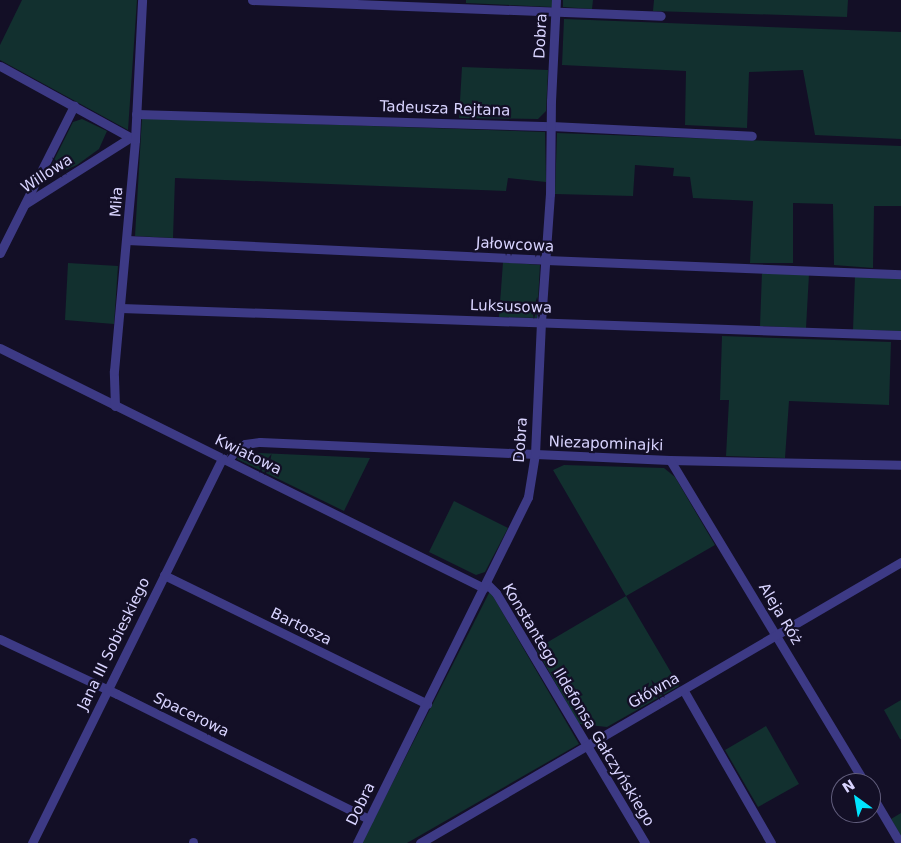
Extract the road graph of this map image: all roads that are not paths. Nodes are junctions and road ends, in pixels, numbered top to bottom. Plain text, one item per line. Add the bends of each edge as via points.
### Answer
1 (142, 0) edge
2 (252, 0) edge
3 (556, 0) edge
4 (556, 14) junction
5 (661, 16) dead end
6 (0, 66) edge
7 (74, 106) junction
8 (136, 114) junction
9 (551, 126) junction
10 (752, 136) dead end
11 (133, 138) junction
12 (24, 204) junction
13 (128, 240) junction
14 (0, 253) edge
15 (546, 260) junction
16 (901, 274) edge
17 (121, 308) junction
18 (540, 322) junction
19 (901, 336) edge
20 (0, 348) edge
21 (115, 406) junction
22 (535, 454) junction
23 (225, 459) junction
24 (670, 460) junction
25 (901, 465) edge
26 (901, 562) edge
27 (164, 576) junction
28 (485, 586) junction
29 (776, 634) junction
30 (0, 639) edge
31 (107, 689) junction
32 (684, 691) junction
33 (427, 704) junction
34 (588, 745) junction
35 (859, 773) edge
36 (881, 811) edge
37 (369, 819) junction
38 (32, 843) edge
39 (357, 843) edge
40 (420, 843) edge
41 (645, 843) edge
42 (771, 843) edge
43 (900, 843) edge

1 - 8 street, Miła
2 - 4 street
3 - 4 street, Dobra
4 - 5 street
4 - 9 street, Dobra
6 - 7 street
7 - 11 street
7 - 12 street
8 - 9 street, Tadeusza Rejtana
8 - 11 street, Miła
9 - 10 street, Tadeusza Rejtana
9 - 15 street, Dobra
11 - 12 street, Willowa
11 - 13 street, Miła
12 - 14 street, Willowa
13 - 15 street, Jałowcowa
13 - 17 street, Miła
15 - 16 street, Jałowcowa
15 - 18 street, Dobra
17 - 18 street, Luksusowa
17 - 21 street, Miła via 114,372
18 - 19 street, Luksusowa
18 - 22 street, Dobra
20 - 21 street, Kwiatowa
21 - 23 street, Kwiatowa
22 - 23 street, Niezapominajki via 260,442 245,444
22 - 24 street, Niezapominajki
22 - 28 street, Dobra via 528,497
23 - 27 street, Jana III Sobieskiego
23 - 28 street, Kwiatowa
24 - 25 street, Niezapominajki
24 - 29 street, Aleja Róż
26 - 29 street, Główna
27 - 31 street, Jana III Sobieskiego
27 - 33 street, Bartosza
28 - 33 street, Dobra
28 - 34 street, Konstantego Ildefonsa Gałczyńskiego via 496,593
29 - 32 street, Główna
29 - 35 street, Aleja Róż
30 - 31 street, Spacerowa
31 - 37 street, Spacerowa
31 - 38 street, Jana III Sobieskiego
32 - 34 street, Główna
32 - 42 street
33 - 37 street, Dobra
34 - 40 street, Główna
34 - 41 street, Konstantego Ildefonsa Gałczyńskiego
36 - 43 street
37 - 39 street, Dobra

